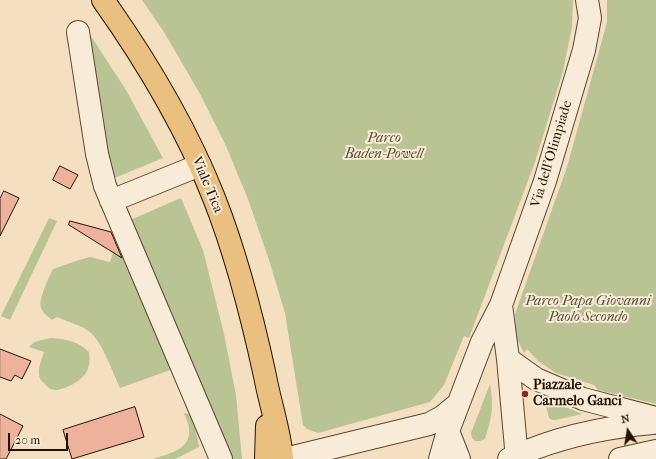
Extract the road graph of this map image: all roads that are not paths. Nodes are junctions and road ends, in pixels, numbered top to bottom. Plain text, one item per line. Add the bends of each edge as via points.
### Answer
1 (103, 0) edge
2 (588, 0) edge
3 (78, 32) dead end
4 (200, 165) junction
5 (111, 201) junction
6 (500, 305) junction
7 (508, 359) junction
8 (267, 388) junction
9 (458, 404) junction
10 (656, 418) edge
11 (656, 422) edge
12 (448, 431) junction
13 (656, 451) edge
14 (514, 458) edge
15 (221, 459) edge
16 (266, 459) edge
17 (283, 459) edge
18 (440, 459) edge
19 (459, 459) edge
20 (620, 459) edge

1 - 4 main road, Viale Tica via 161,88
2 - 6 street, Via dell'Olimpiade via 590,18 584,50 546,181
3 - 5 street via 96,154
4 - 5 street
4 - 8 main road, Viale Tica via 234,254 253,320
5 - 15 street
6 - 7 street
6 - 9 street, Via dell'Olimpiade via 482,342
7 - 10 street via 536,379 583,399
7 - 14 street
8 - 16 main road
8 - 17 main road
9 - 12 street, Via dell'Olimpiade
9 - 17 street via 429,424
11 - 14 street via 598,430 547,444
12 - 18 street, Via dell'Olimpiade
12 - 19 street
13 - 20 street

